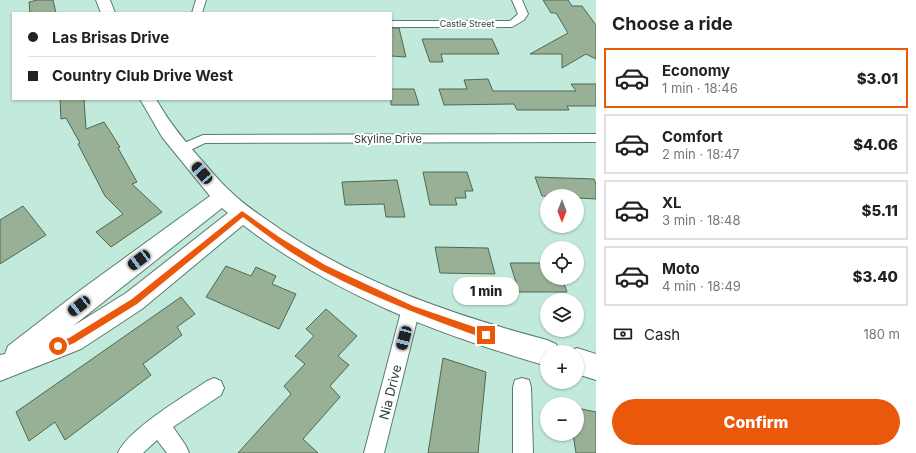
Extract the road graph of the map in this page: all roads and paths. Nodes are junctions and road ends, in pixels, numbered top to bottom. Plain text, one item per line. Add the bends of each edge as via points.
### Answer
1 (103, 0) edge
2 (201, 0) edge
3 (517, 0) edge
4 (108, 12) edge
5 (197, 12) edge
6 (392, 24) edge
7 (149, 100) edge
8 (596, 138) edge
9 (182, 149) junction
10 (223, 197) junction
11 (242, 214) junction
12 (411, 308) junction
13 (540, 351) edge
14 (584, 363) edge
15 (596, 367) edge
16 (1, 368) edge
17 (522, 387) dead end
18 (214, 388) dead end
19 (159, 425) junction
20 (128, 453) edge
21 (180, 453) edge
22 (374, 453) edge
23 (523, 453) edge

1 - 4 street
2 - 5 street
3 - 6 street, Castle Street via 523,14 512,24
7 - 9 street
8 - 9 street, Skyline Drive via 203,139
9 - 10 street
10 - 11 street
10 - 16 street
11 - 12 street via 323,268
11 - 16 street via 134,301 72,340
12 - 13 street
12 - 22 street, Nia Drive
14 - 15 street
17 - 23 street
18 - 19 street
19 - 20 street
19 - 21 street

